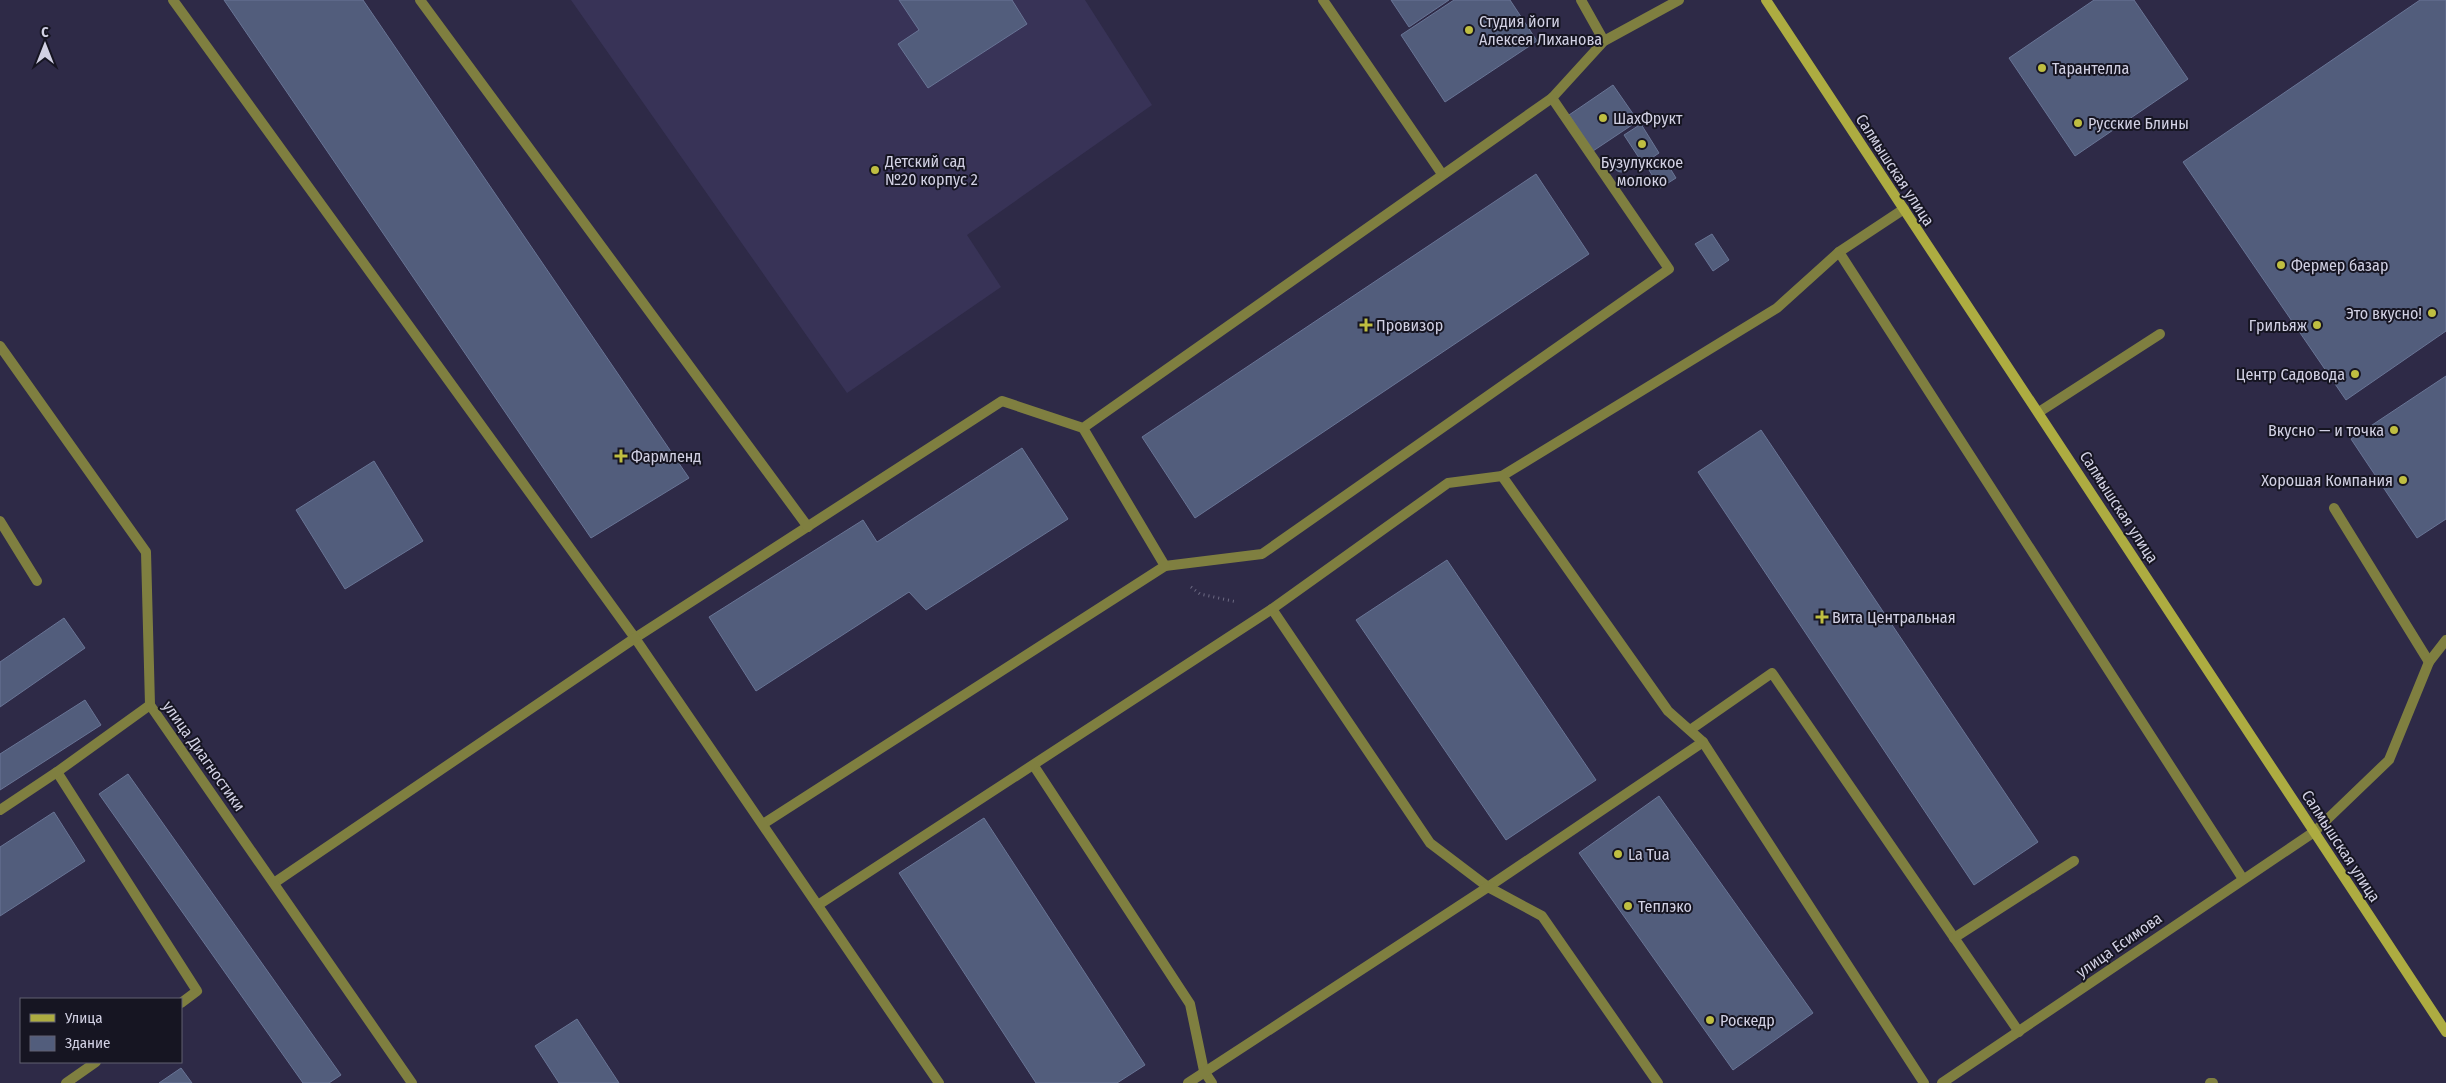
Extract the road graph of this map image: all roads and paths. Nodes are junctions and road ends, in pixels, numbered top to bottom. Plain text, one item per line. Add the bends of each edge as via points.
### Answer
1 (173, 0) edge
2 (420, 0) edge
3 (1323, 0) edge
4 (1581, 0) edge
5 (1679, 0) edge
6 (1766, 0) edge
7 (1604, 41) junction
8 (1552, 98) junction
9 (1442, 174) junction
10 (1904, 209) junction
11 (1839, 252) junction
12 (2160, 334) dead end
13 (0, 346) edge
14 (2039, 412) junction
15 (1083, 428) junction
16 (1502, 476) junction
17 (2334, 508) dead end
18 (0, 521) edge
19 (808, 527) junction
20 (1165, 566) junction
21 (37, 581) dead end
22 (1272, 609) junction
23 (634, 638) junction
24 (2446, 640) edge
25 (2429, 662) junction
26 (150, 705) junction
27 (1690, 730) junction
28 (1703, 742) junction
29 (1034, 766) junction
30 (58, 772) junction
31 (0, 810) edge
32 (763, 824) junction
33 (2314, 832) junction
34 (2074, 861) dead end
35 (2243, 879) junction
36 (274, 883) junction
37 (1488, 887) junction
38 (818, 905) junction
39 (1954, 938) junction
40 (182, 1001) edge
41 (2019, 1032) junction
42 (2446, 1032) edge
43 (95, 1063) edge
44 (1204, 1072) junction
45 (66, 1083) edge
46 (412, 1083) edge
47 (939, 1083) edge
48 (1188, 1083) edge
49 (1212, 1083) edge
50 (1658, 1083) edge
51 (1924, 1083) edge
52 (1942, 1083) edge

1 - 23 street
2 - 19 street
3 - 9 street
4 - 7 street
5 - 7 street
6 - 10 main road, Салмышская улица
7 - 8 street
8 - 9 street
8 - 20 street via 1669,269 1262,554
9 - 15 street
10 - 11 street
10 - 14 main road, Салмышская улица
11 - 16 street via 1777,308
11 - 35 street
12 - 14 street
13 - 26 street, улица Диагностики via 146,552
14 - 33 main road, Салмышская улица
15 - 19 street via 1002,401
15 - 20 street
16 - 22 street via 1448,483
16 - 27 street via 1668,711
17 - 25 street
18 - 21 street
19 - 23 street
20 - 32 street
22 - 29 street
22 - 37 street via 1430,843
23 - 32 street
23 - 36 street
24 - 25 street, улица Есимова
25 - 33 street, улица Есимова via 2389,760
26 - 30 street
26 - 36 street, улица Диагностики
27 - 28 street
27 - 39 street via 1772,674
28 - 37 street
28 - 51 street
29 - 38 street
29 - 44 street via 1190,1004
30 - 31 street
30 - 40 street via 197,991
32 - 38 street
33 - 35 street, улица Есимова
33 - 42 main road, Салмышская улица
34 - 39 street
35 - 41 street, улица Есимова
36 - 46 street, улица Диагностики
37 - 44 street
37 - 50 street via 1542,916
38 - 47 street
39 - 41 street
41 - 52 street, улица Есимова
43 - 45 street
44 - 48 street
44 - 49 street

